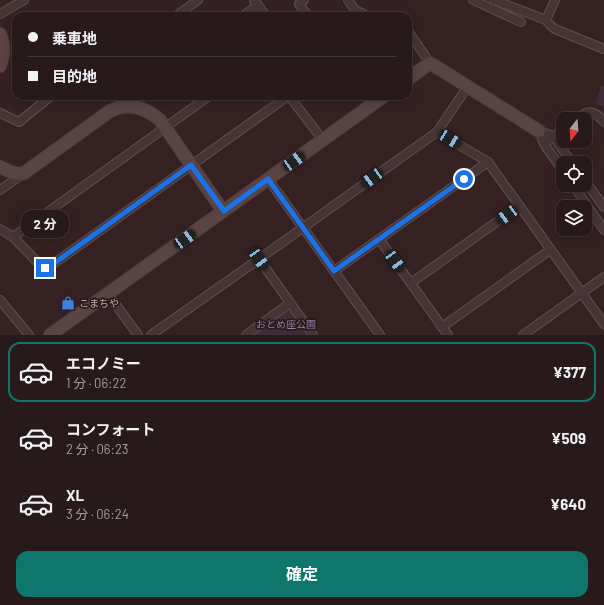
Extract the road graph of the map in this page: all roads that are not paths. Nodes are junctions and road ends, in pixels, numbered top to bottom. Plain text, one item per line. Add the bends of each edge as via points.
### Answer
1 (24, 0) edge
2 (198, 0) edge
3 (304, 0) edge
4 (348, 0) edge
5 (473, 0) edge
6 (494, 0) edge
7 (555, 0) edge
8 (256, 3) edge
9 (182, 12) edge
10 (247, 12) edge
11 (263, 12) edge
12 (305, 12) edge
13 (359, 12) edge
14 (0, 14) edge
15 (546, 20) junction
16 (521, 22) dead end
17 (0, 34) edge
18 (412, 37) edge
19 (604, 49) edge
20 (430, 63) junction
21 (0, 66) edge
22 (412, 76) edge
23 (468, 86) junction
24 (46, 100) edge
25 (127, 100) edge
26 (203, 100) edge
27 (282, 100) edge
28 (291, 100) edge
29 (378, 100) edge
30 (116, 108) junction
31 (0, 113) edge
32 (592, 113) edge
33 (604, 122) edge
34 (165, 127) junction
35 (539, 131) junction
36 (437, 132) junction
37 (556, 134) edge
38 (319, 135) dead end
39 (553, 136) junction
40 (544, 144) junction
41 (567, 156) edge
42 (556, 161) edge
43 (488, 162) junction
44 (191, 165) junction
45 (0, 167) edge
46 (24, 173) junction
47 (268, 179) junction
48 (0, 190) edge
49 (592, 191) edge
50 (578, 192) edge
51 (519, 206) junction
52 (604, 207) edge
53 (224, 211) junction
54 (303, 227) junction
55 (0, 228) edge
56 (604, 230) edge
57 (13, 237) junction
58 (379, 239) junction
59 (550, 250) junction
60 (259, 259) junction
61 (334, 271) junction
62 (604, 277) edge
63 (411, 283) junction
64 (582, 293) junction
65 (108, 294) junction
66 (0, 300) edge
67 (290, 303) junction
68 (604, 324) edge
69 (442, 327) junction
70 (29, 335) edge
71 (50, 335) edge
72 (138, 335) edge
73 (151, 335) edge
74 (246, 335) edge
75 (313, 335) edge
76 (380, 335) edge
77 (448, 335) edge
78 (523, 335) edge

1 - 14 street
2 - 9 street
3 - 12 street via 299,4
4 - 13 street
5 - 16 street
6 - 15 street
7 - 15 street
8 - 10 street
8 - 11 street
15 - 19 street via 555,29
17 - 21 street via 4,45
18 - 20 street
20 - 22 street
20 - 23 street
23 - 35 street
23 - 36 street
24 - 31 street via 19,122
25 - 30 street
26 - 34 street
27 - 44 street
28 - 38 street
29 - 47 street
30 - 34 street via 144,109 153,114
30 - 46 street
32 - 33 street
34 - 44 street
34 - 57 street
35 - 39 street
35 - 40 street
36 - 43 street
36 - 54 street
37 - 39 street
39 - 40 street
39 - 41 street
40 - 42 street
43 - 51 street
43 - 58 street
44 - 53 street
44 - 57 street via 49,267 42,267
45 - 46 street via 14,174
46 - 48 street
47 - 53 street
47 - 54 street
49 - 52 street
50 - 56 street
51 - 59 street
51 - 63 street
53 - 65 street
54 - 60 street
54 - 61 street
55 - 57 street
58 - 61 street
58 - 63 street
59 - 64 street
59 - 69 street
60 - 67 street
60 - 73 street
61 - 76 street
62 - 64 street
63 - 69 street
64 - 68 street
64 - 78 street
65 - 71 street
65 - 72 street
66 - 70 street
67 - 74 street
67 - 75 street
69 - 77 street

